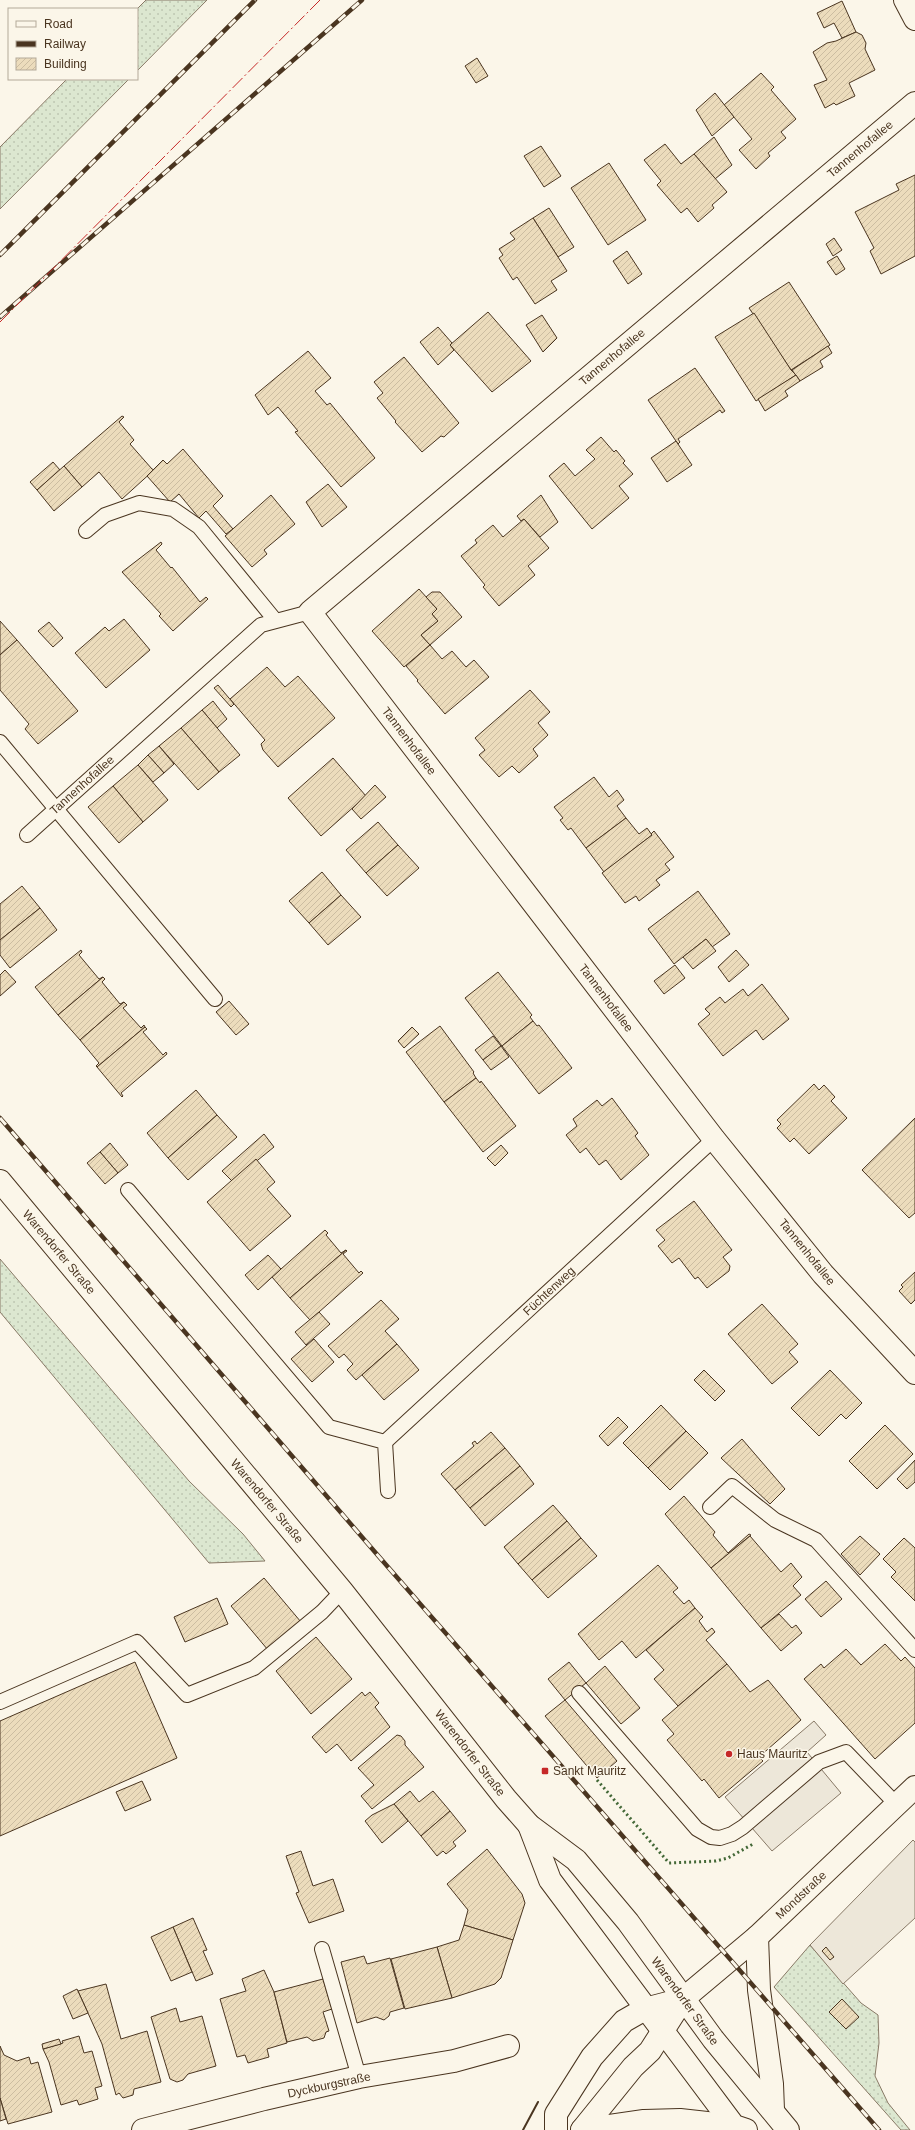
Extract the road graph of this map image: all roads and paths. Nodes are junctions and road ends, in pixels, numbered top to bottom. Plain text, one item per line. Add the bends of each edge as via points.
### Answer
1 (905, 0) edge
2 (915, 19) edge
3 (915, 102) edge
4 (86, 531) dead end
5 (310, 612) junction
6 (274, 620) junction
7 (0, 742) edge
8 (56, 809) junction
9 (27, 835) dead end
10 (215, 998) dead end
11 (714, 1139) junction
12 (0, 1181) edge
13 (128, 1190) dead end
14 (915, 1373) edge
15 (385, 1442) junction
16 (388, 1490) dead end
17 (710, 1507) dead end
18 (342, 1591) junction
19 (915, 1650) edge
20 (579, 1693) dead end
21 (0, 1702) edge
22 (915, 1787) edge
23 (897, 1805) junction
24 (529, 1824) junction
25 (757, 1937) junction
26 (322, 1949) dead end
27 (683, 1999) junction
28 (645, 2009) junction
29 (662, 2032) junction
30 (508, 2046) dead end
31 (359, 2077) junction
32 (773, 2110) junction
33 (740, 2128) edge
34 (148, 2129) edge
35 (556, 2130) edge
36 (582, 2130) edge
37 (788, 2130) edge

1 - 2 street
3 - 5 street, Tannenhofallee
4 - 6 lane via 105,515 139,502 173,509 199,527
5 - 6 lane, Tannenhofallee
5 - 11 street, Tannenhofallee
6 - 8 lane, Tannenhofallee via 261,625
7 - 8 lane
8 - 9 lane, Tannenhofallee
8 - 10 lane
11 - 14 street, Tannenhofallee via 823,1274
11 - 15 lane, Füchtenweg
12 - 18 street, Warendorfer Straße
13 - 15 lane via 329,1427
15 - 16 lane
17 - 19 lane via 732,1486 775,1520 816,1540
18 - 21 lane via 322,1612 254,1668 187,1695 137,1642
18 - 24 street, Warendorfer Straße via 506,1799
20 - 23 lane via 697,1829 711,1837 720,1838 743,1827 819,1762 846,1752
22 - 23 street, Mondstraße
23 - 25 street, Mondstraße
24 - 27 street, Warendorfer Straße via 576,1860 628,1922
24 - 28 street, Warendorfer Straße via 550,1880
25 - 27 street, Mondstraße
25 - 32 street via 759,1990 772,2084
26 - 31 lane
27 - 28 street
27 - 29 street
27 - 32 street, Warendorfer Straße via 712,2039
28 - 29 street, Warendorfer Straße
28 - 35 street via 624,2021 592,2057 556,2114
29 - 33 street, Warendorfer Straße
29 - 36 street via 650,2051 633,2067
30 - 31 street, Dyckburgstraße via 454,2061
31 - 34 street, Dyckburgstraße
32 - 37 street, Warendorfer Straße
33 - 36 street via 680,2120 644,2121

